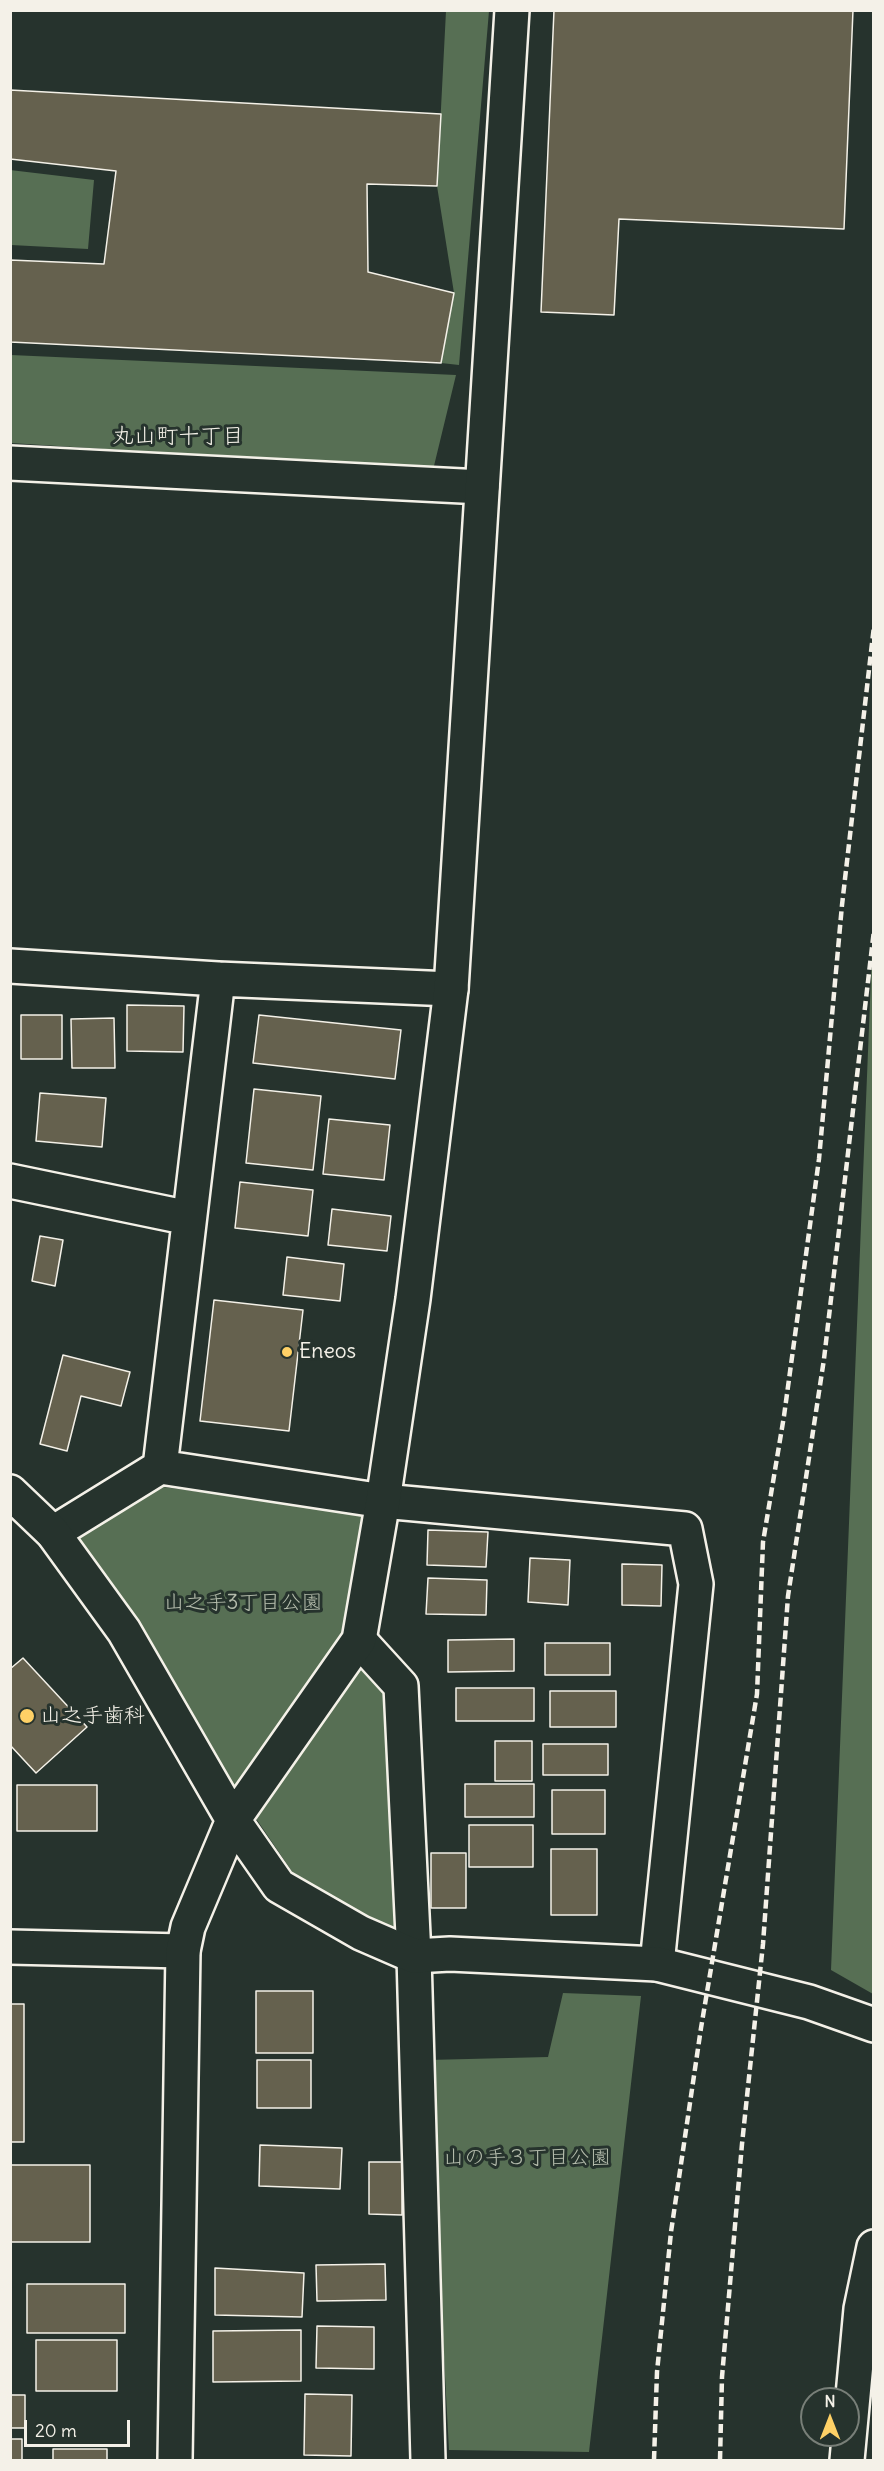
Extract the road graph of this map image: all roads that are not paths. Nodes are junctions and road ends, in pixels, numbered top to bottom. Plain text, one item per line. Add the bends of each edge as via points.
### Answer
1 (513, 10) edge
2 (10, 463) edge
3 (482, 487) junction
4 (10, 966) edge
5 (218, 979) junction
6 (451, 989) junction
7 (10, 1181) edge
8 (189, 1218) junction
9 (160, 1467) junction
10 (10, 1492) edge
11 (383, 1501) junction
12 (53, 1533) junction
13 (359, 1640) junction
14 (233, 1820) junction
15 (10, 1947) edge
16 (183, 1951) junction
17 (414, 1956) junction
18 (657, 1964) junction
19 (873, 2025) edge
20 (873, 2247) edge
21 (175, 2460) edge
22 (428, 2460) edge
23 (847, 2460) edge

1 - 3 street
2 - 3 street
3 - 6 street
4 - 5 street
5 - 6 street
5 - 8 street
6 - 11 street via 413,1299
7 - 8 street
8 - 9 street
9 - 11 street
9 - 12 street
10 - 12 street
11 - 13 street
11 - 18 street via 685,1529 696,1584
12 - 14 street via 124,1631
13 - 14 street
13 - 17 street via 401,1686
14 - 16 street via 188,1927
14 - 17 street via 279,1886 361,1933
15 - 16 street
16 - 21 street
17 - 18 street via 450,1954
17 - 22 street
18 - 19 street via 809,2002
20 - 23 street via 861,2309

